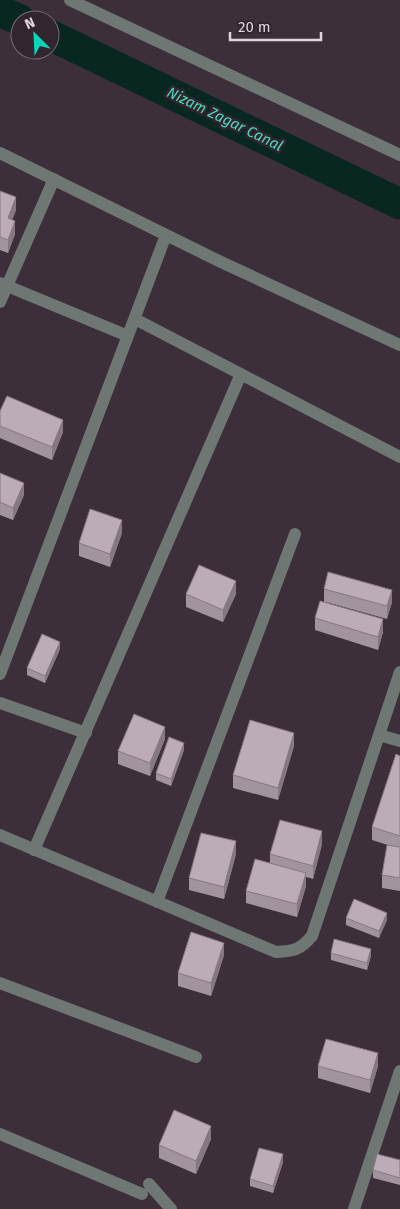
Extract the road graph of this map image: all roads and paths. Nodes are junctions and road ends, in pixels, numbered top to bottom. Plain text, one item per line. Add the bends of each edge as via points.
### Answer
1 (70, 0) edge
2 (0, 153) edge
3 (400, 155) edge
4 (54, 179) junction
5 (166, 235) junction
6 (3, 284) edge
7 (0, 302) edge
8 (134, 319) junction
9 (128, 336) junction
10 (400, 345) edge
11 (241, 374) junction
12 (400, 457) edge
13 (296, 534) dead end
14 (400, 672) edge
15 (0, 674) edge
16 (0, 703) edge
17 (86, 732) junction
18 (380, 735) junction
19 (400, 741) edge
20 (0, 835) edge
21 (34, 850) junction
22 (157, 902) junction
23 (0, 983) edge
24 (196, 1057) dead end
25 (400, 1071) edge
26 (0, 1134) edge
27 (171, 1209) edge
28 (354, 1209) edge

1 - 3 street
2 - 4 street
4 - 5 street
4 - 6 street
5 - 8 street
5 - 10 street
6 - 7 street
6 - 9 street
8 - 9 street
8 - 11 street
9 - 15 street
11 - 12 street
11 - 17 street
13 - 22 street
14 - 18 street
16 - 17 street
17 - 21 street
18 - 19 street
18 - 22 street via 312,936 304,945 293,951 276,952
20 - 21 street
21 - 22 street
23 - 24 street
25 - 28 street
26 - 27 street via 146,1189

